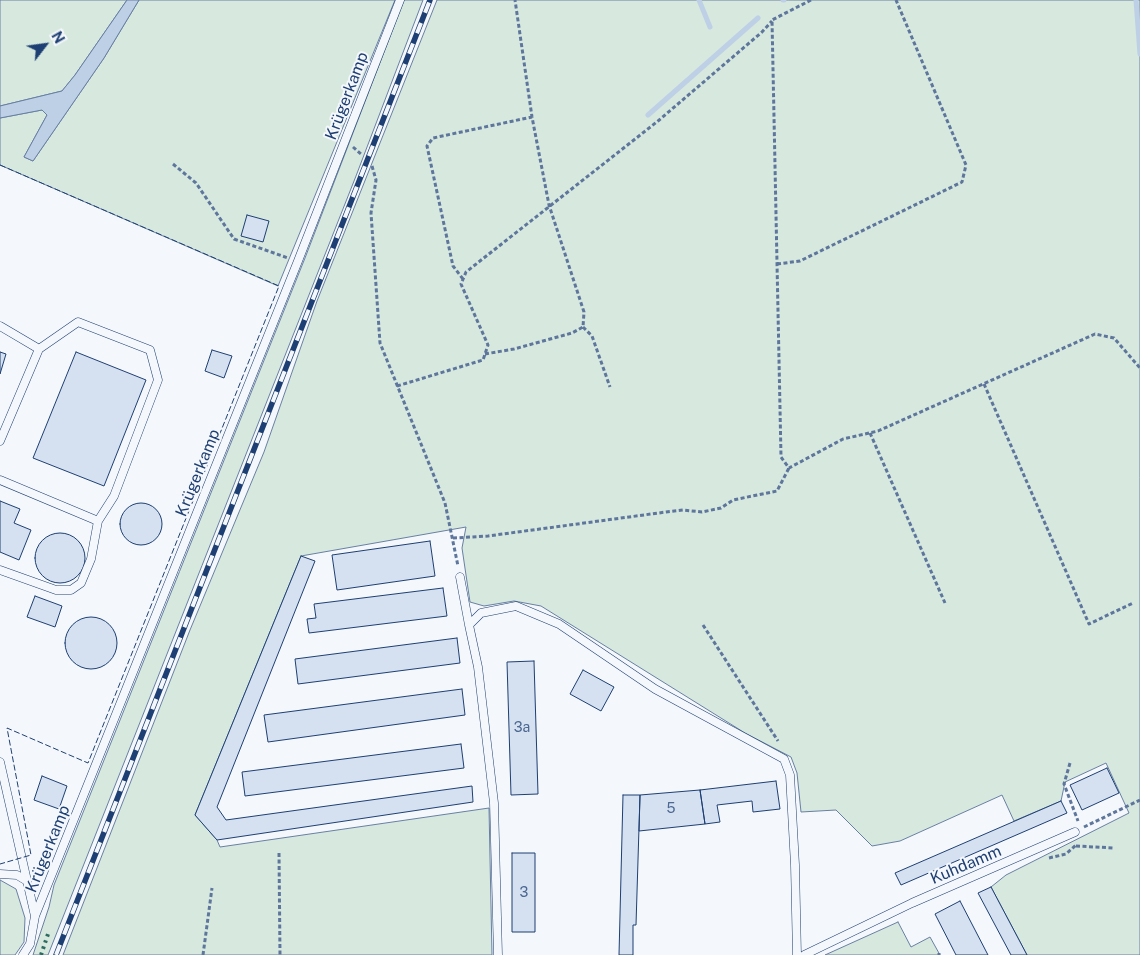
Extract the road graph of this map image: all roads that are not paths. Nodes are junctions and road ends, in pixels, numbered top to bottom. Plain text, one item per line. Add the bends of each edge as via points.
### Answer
1 (400, 0) edge
2 (0, 326) edge
3 (39, 349) junction
4 (0, 441) edge
5 (0, 480) edge
6 (98, 521) junction
7 (0, 570) edge
8 (460, 577) road end
9 (469, 625) junction
10 (0, 762) edge
11 (2, 786) edge
12 (1078, 830) road end
13 (0, 874) edge
14 (27, 881) junction
15 (35, 916) junction
16 (23, 955) edge
17 (498, 955) edge
18 (797, 955) edge
19 (804, 955) edge

1 - 15 lane, Krügerkamp
2 - 3 lane
3 - 4 lane
3 - 6 lane via 78,322 150,350 158,380 114,496
5 - 6 lane
6 - 7 lane via 91,559 81,582 71,590 56,590
8 - 9 lane
9 - 17 lane via 478,667 494,803
9 - 18 lane via 481,613 516,606 559,624 655,689 784,758 790,784
10 - 11 lane
11 - 14 lane
12 - 19 lane, Kuhdamm
13 - 14 lane via 17,875
14 - 15 lane
15 - 16 lane, Krügerkamp via 30,944

